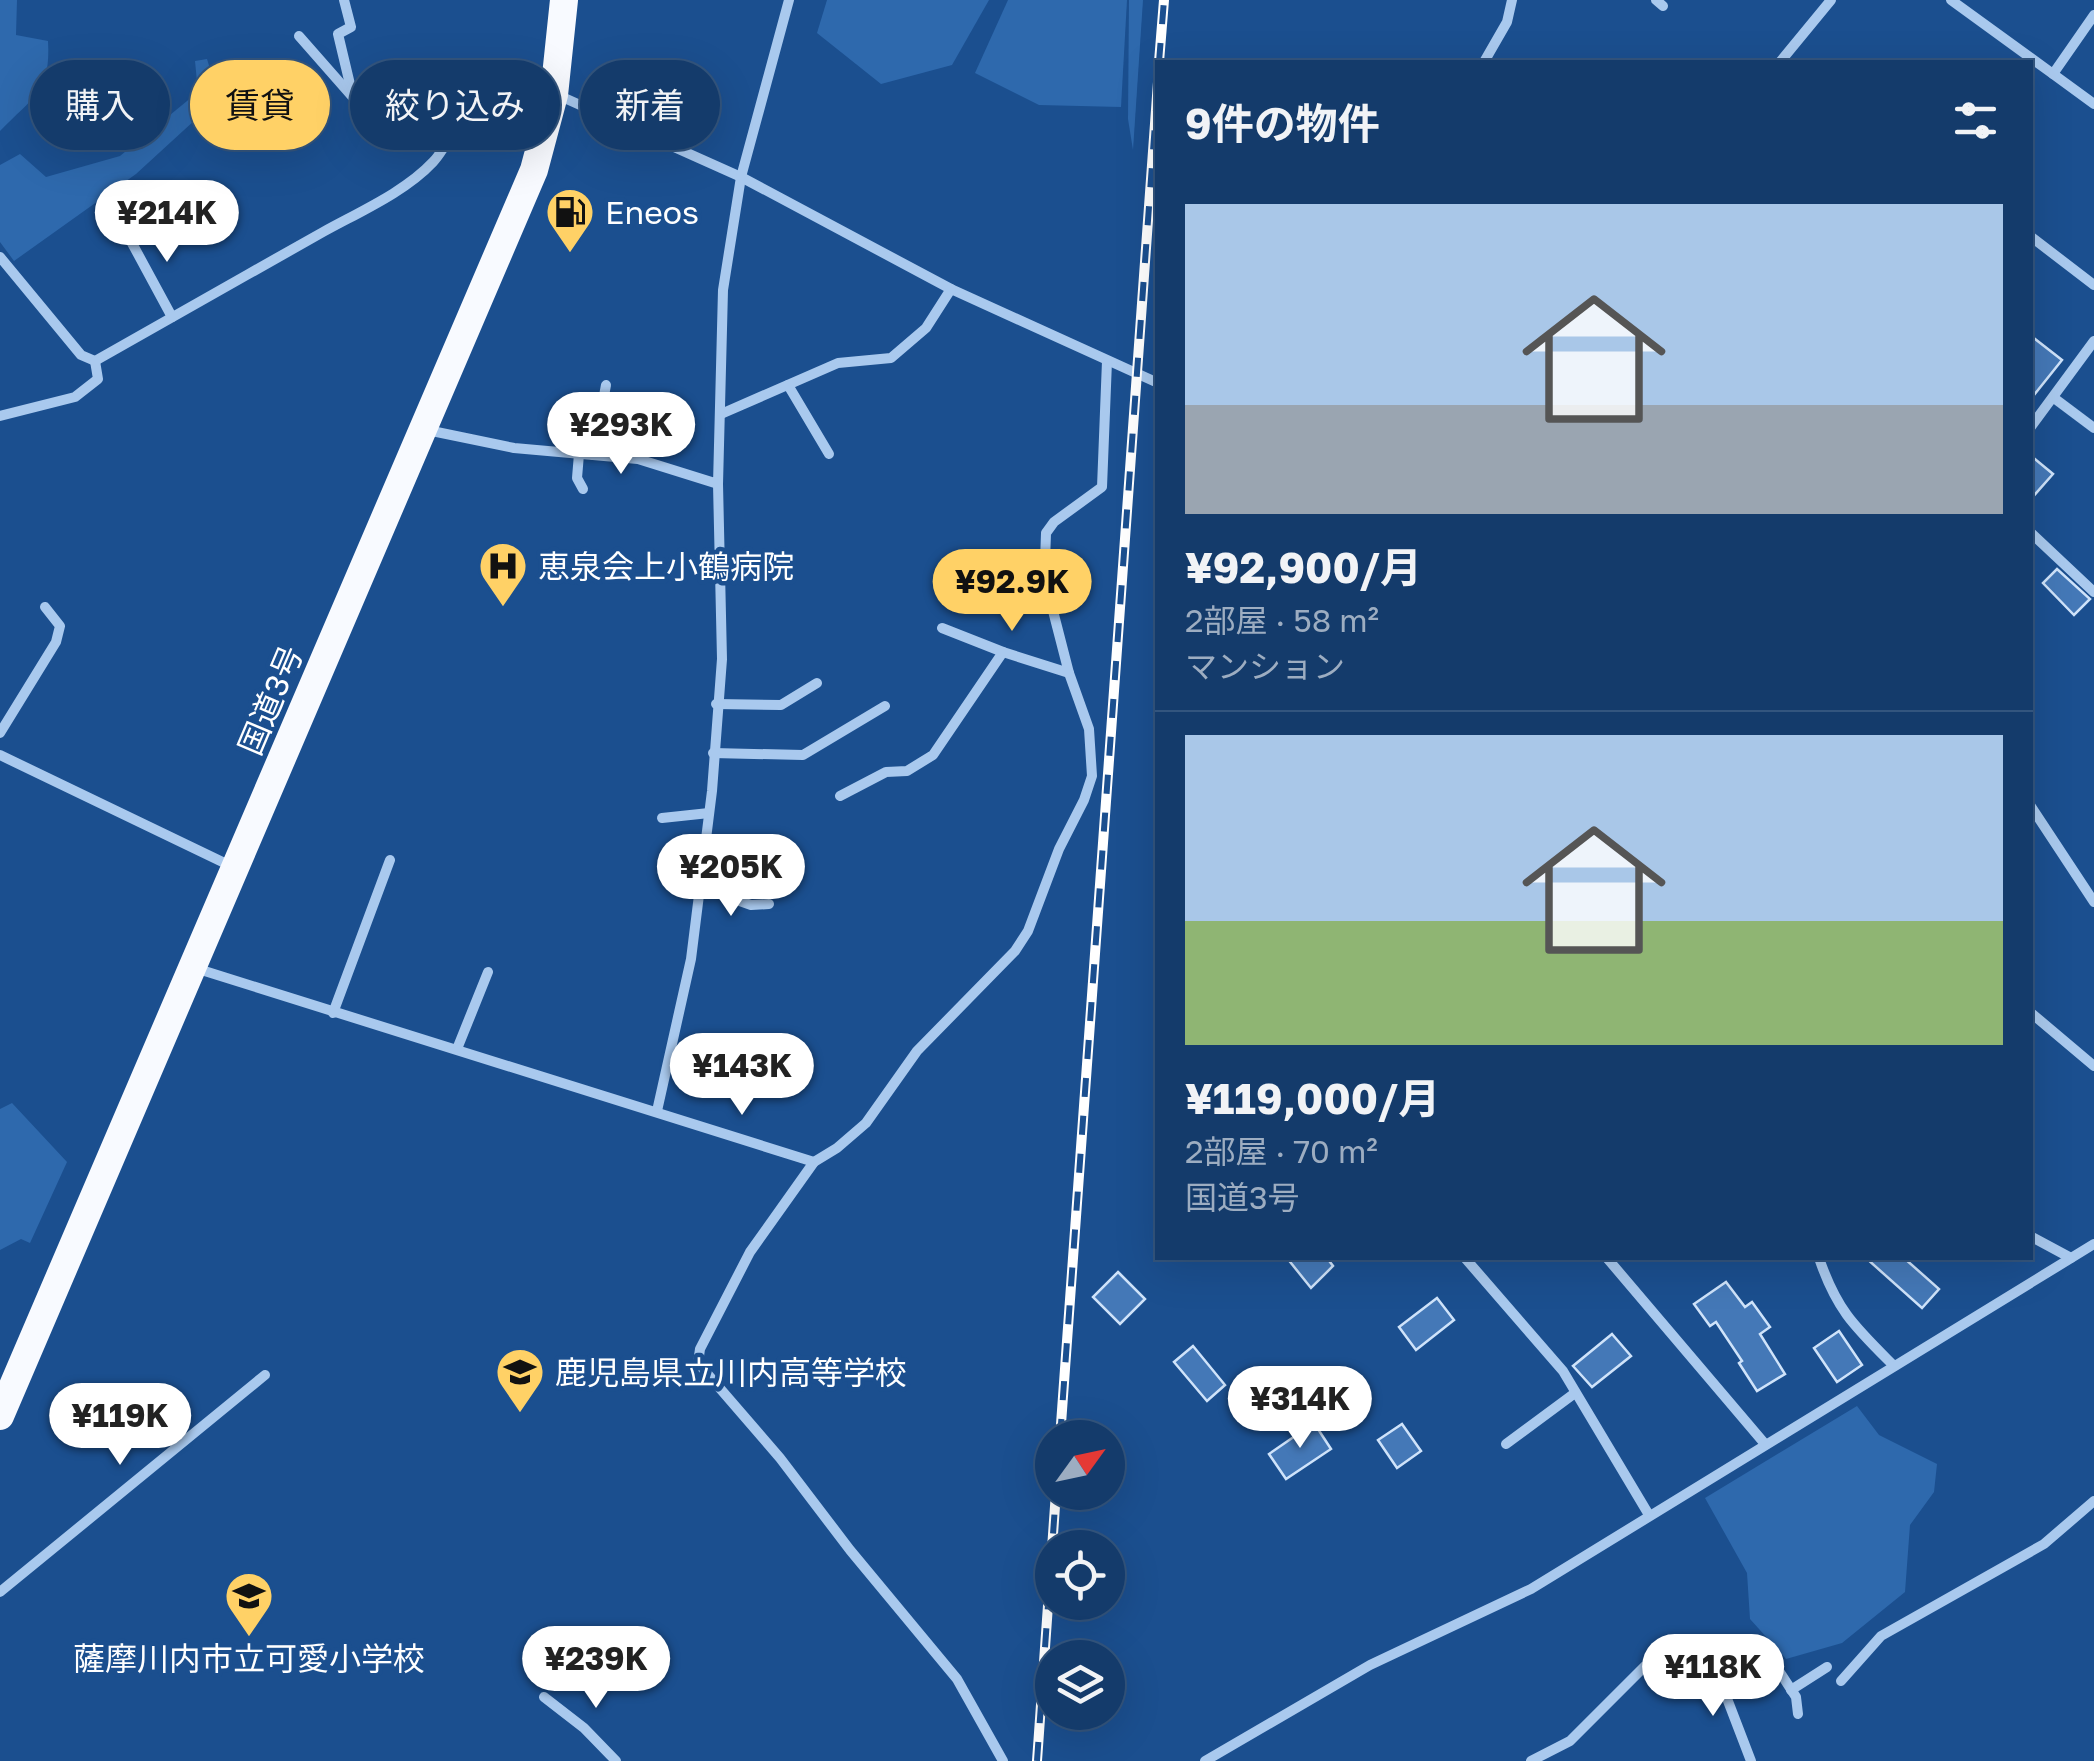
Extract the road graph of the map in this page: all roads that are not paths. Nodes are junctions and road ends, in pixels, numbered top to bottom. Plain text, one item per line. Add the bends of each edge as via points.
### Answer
1 (344, 0) edge
2 (564, 0) edge
3 (789, 0) edge
4 (1512, 0) edge
5 (1831, 0) edge
6 (1951, 0) edge
7 (2094, 15) edge
8 (298, 36) dead end
9 (1784, 58) edge
10 (558, 60) edge
11 (1485, 60) edge
12 (2053, 74) junction
13 (350, 85) edge
14 (350, 95) edge
15 (560, 98) edge
16 (2094, 104) edge
17 (442, 150) edge
18 (539, 150) edge
19 (741, 177) junction
20 (126, 232) dead end
21 (2033, 238) edge
22 (0, 257) edge
23 (2094, 285) edge
24 (951, 289) junction
25 (172, 318) junction
26 (2094, 341) edge
27 (1107, 361) junction
28 (95, 362) junction
29 (1155, 382) edge
30 (606, 385) dead end
31 (788, 385) junction
32 (2054, 398) junction
33 (2033, 407) edge
34 (2041, 413) junction
35 (721, 414) junction
36 (0, 416) edge
37 (2033, 424) edge
38 (2094, 428) edge
39 (424, 430) junction
40 (580, 454) junction
41 (592, 454) junction
42 (829, 454) dead end
43 (718, 484) junction
44 (582, 489) dead end
45 (2033, 535) edge
46 (2094, 592) edge
47 (45, 607) dead end
48 (942, 628) dead end
49 (1003, 652) junction
50 (1069, 672) junction
51 (817, 683) dead end
52 (716, 704) junction
53 (885, 706) dead end
54 (0, 733) edge
55 (714, 754) junction
56 (0, 755) edge
57 (840, 796) dead end
58 (2033, 810) edge
59 (709, 813) junction
60 (662, 818) dead end
61 (390, 860) dead end
62 (236, 868) junction
63 (700, 887) junction
64 (2094, 902) edge
65 (768, 904) dead end
66 (191, 966) junction
67 (488, 972) dead end
68 (332, 1013) junction
69 (2033, 1015) edge
70 (457, 1049) junction
71 (2094, 1066) edge
72 (657, 1111) junction
73 (814, 1162) junction
74 (2033, 1238) edge
75 (2094, 1244) edge
76 (2071, 1258) junction
77 (1467, 1260) edge
78 (1609, 1260) edge
79 (1820, 1260) edge
80 (1894, 1366) junction
81 (265, 1375) dead end
82 (1576, 1393) junction
83 (0, 1416) edge
84 (1506, 1444) dead end
85 (1765, 1444) junction
86 (2094, 1501) edge
87 (1648, 1514) junction
88 (0, 1592) edge
89 (1713, 1662) junction
90 (1826, 1667) dead end
91 (1841, 1681) dead end
92 (1791, 1690) junction
93 (544, 1697) dead end
94 (1798, 1714) dead end
95 (616, 1761) edge
96 (1003, 1761) edge
97 (1205, 1761) edge
98 (1530, 1761) edge
99 (1751, 1761) edge

1 - 13 street via 350,27 338,34
2 - 10 highway, 国道3号
3 - 19 street
4 - 11 street via 1508,22
5 - 9 street
6 - 12 street
7 - 12 street
8 - 14 street
12 - 16 street
15 - 19 street
17 - 25 street via 386,196
18 - 39 highway, 国道3号
19 - 24 street
19 - 35 street via 724,290
20 - 25 street
21 - 23 street
22 - 28 street via 81,355
24 - 27 street
24 - 31 street via 926,328 891,358 838,363
25 - 28 street
26 - 32 street
27 - 29 street
27 - 50 street via 1102,487 1054,522 1044,544
28 - 36 street via 98,379 75,398
30 - 41 street
31 - 35 street
31 - 42 street
32 - 34 street
32 - 38 street
33 - 34 street
34 - 37 street
35 - 43 street
39 - 40 street
39 - 62 highway, 国道3号
40 - 41 street
40 - 44 street
41 - 43 street via 638,458
43 - 52 street via 722,658
45 - 46 street
47 - 54 street via 60,626 56,642
48 - 49 street
49 - 50 street
49 - 57 street via 932,755
50 - 73 street via 1088,729 1092,776 1028,930 918,1051 866,1123
51 - 52 street via 781,705
52 - 55 street
53 - 55 street via 802,755
55 - 59 street
56 - 62 street
58 - 64 street
59 - 60 street
59 - 63 street
61 - 68 street
62 - 66 highway, 国道3号
63 - 65 street via 751,906
63 - 72 street
66 - 68 street
66 - 83 highway, 国道3号
67 - 70 street
68 - 70 street
69 - 71 street
70 - 72 street
72 - 73 street
73 - 96 street via 750,1252 698,1362 958,1678
74 - 76 street
75 - 76 street
76 - 80 street
77 - 82 street
78 - 85 street
79 - 80 street via 1845,1317
80 - 85 street
81 - 88 street
82 - 84 street
82 - 87 street
85 - 87 street
86 - 91 street via 2044,1544 1881,1636
87 - 97 street via 1531,1590 1370,1664
89 - 92 street via 1752,1656 1779,1671
89 - 98 street via 1664,1654 1570,1740
89 - 99 street
90 - 92 street
92 - 94 street
93 - 95 street

